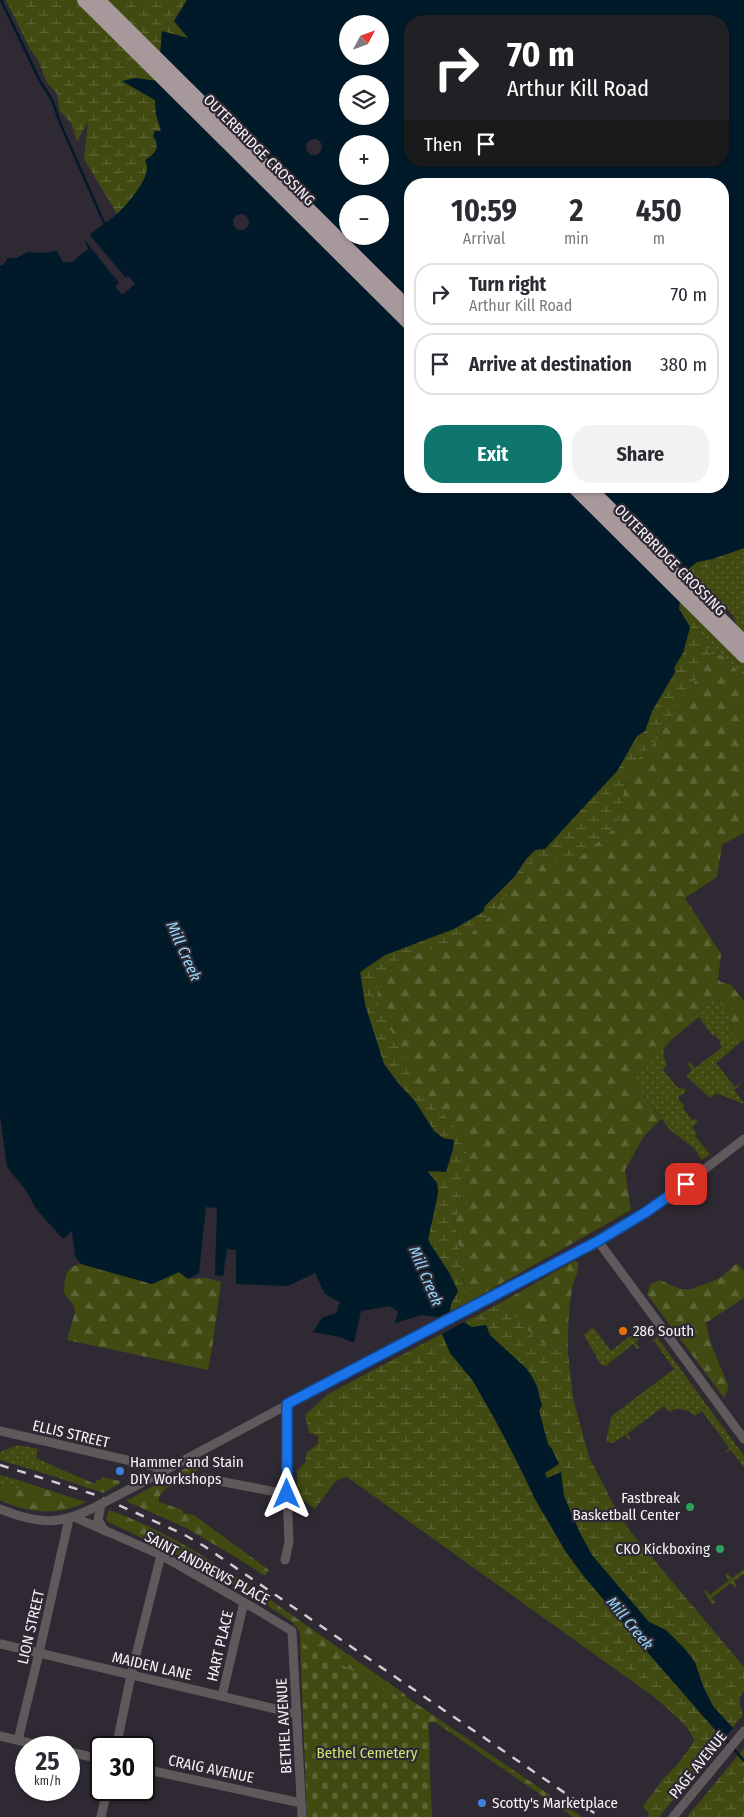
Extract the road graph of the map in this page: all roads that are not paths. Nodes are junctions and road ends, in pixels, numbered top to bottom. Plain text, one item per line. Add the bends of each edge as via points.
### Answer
1 (84, 0) edge
2 (98, 0) edge
3 (404, 304) edge
4 (404, 318) edge
5 (580, 493) edge
6 (594, 493) edge
7 (744, 642) edge
8 (744, 656) edge
9 (744, 1139) edge
10 (598, 1241) junction
11 (287, 1404) junction
12 (0, 1432) edge
13 (744, 1439) edge
14 (166, 1469) junction
15 (204, 1478) dead end
16 (287, 1494) junction
17 (101, 1504) junction
18 (0, 1509) edge
19 (72, 1518) junction
20 (105, 1531) junction
21 (160, 1555) junction
22 (285, 1560) dead end
23 (244, 1602) junction
24 (293, 1634) joint
25 (1, 1644) dead end
26 (39, 1654) junction
27 (131, 1675) junction
28 (222, 1696) junction
29 (297, 1714) junction
30 (744, 1731) edge
31 (0, 1736) edge
32 (19, 1736) edge
33 (118, 1736) edge
34 (15, 1739) edge
35 (155, 1771) edge
36 (105, 1801) edge
37 (301, 1804) junction
38 (101, 1817) edge
39 (302, 1817) edge
40 (673, 1817) edge

1 - 4 highway, OUTERBRIDGE CROSSING
2 - 3 highway, OUTERBRIDGE CROSSING
5 - 8 highway, OUTERBRIDGE CROSSING
6 - 7 highway, OUTERBRIDGE CROSSING
9 - 10 street via 675,1192
10 - 11 street
10 - 13 street
11 - 14 street
11 - 16 street
12 - 14 street, ELLIS STREET
14 - 17 street, bridge
15 - 16 street
16 - 22 street via 290,1542
17 - 19 street
17 - 20 street via 98,1520
18 - 19 street via 30,1519 53,1521
19 - 20 street, SAINT ANDREWS PLACE
19 - 26 street, LION STREET
20 - 21 street, SAINT ANDREWS PLACE
21 - 23 street, SAINT ANDREWS PLACE
21 - 27 street
23 - 24 street, SAINT ANDREWS PLACE
23 - 28 street, HART PLACE
24 - 29 street, BETHEL AVENUE
25 - 26 street, MAIDEN LANE
26 - 27 street, MAIDEN LANE
26 - 32 street, LION STREET
27 - 28 street, MAIDEN LANE
27 - 33 street
28 - 29 street, MAIDEN LANE
29 - 37 street, BETHEL AVENUE
30 - 40 street, PAGE AVENUE
31 - 34 street
35 - 37 street, CRAIG AVENUE
36 - 38 street
37 - 39 street, BETHEL AVENUE

